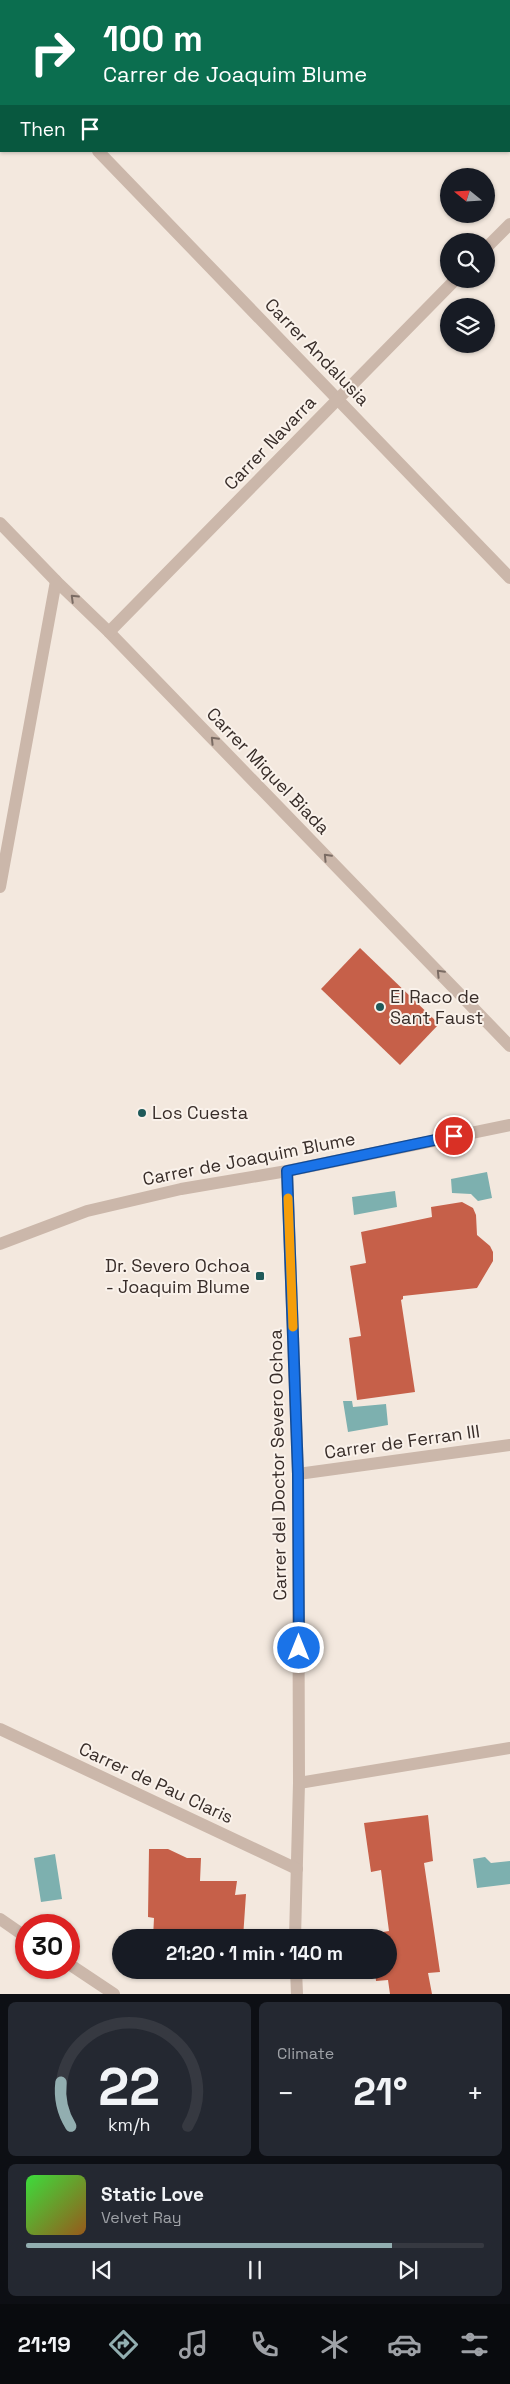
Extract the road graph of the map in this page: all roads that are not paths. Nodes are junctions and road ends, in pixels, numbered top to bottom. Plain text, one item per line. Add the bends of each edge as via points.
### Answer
1 (99, 152) edge
2 (510, 224) edge
3 (495, 239) edge
4 (447, 288) edge
5 (338, 398) junction
6 (0, 522) edge
7 (510, 578) edge
8 (56, 581) junction
9 (109, 632) junction
10 (0, 887) edge
11 (510, 1046) edge
12 (510, 1125) edge
13 (287, 1171) junction
14 (0, 1244) edge
15 (510, 1445) edge
16 (298, 1474) junction
17 (0, 1729) edge
18 (510, 1748) edge
19 (299, 1783) junction
20 (297, 1869) junction
21 (0, 1919) edge
22 (15, 1929) edge
23 (295, 1929) edge
24 (0, 1932) edge
25 (15, 1933) edge
26 (80, 1971) edge
27 (296, 1979) edge
28 (114, 1994) edge
29 (297, 1994) edge

1 - 5 street, Carrer Andalusia
2 - 3 street
4 - 5 street, Carrer Navarra
5 - 7 street, Carrer Andalusia
5 - 9 street, Carrer Navarra
6 - 8 street, Carrer Miquel Biada
9 -> 8 street, Carrer Miquel Biada
8 - 10 street
11 -> 9 street, Carrer Miquel Biada
12 - 13 street, Carrer de Joaquim Blume
13 - 14 street, Carrer de Joaquim Blume via 181,1189 87,1211
13 - 16 street, Carrer del Doctor Severo Ochoa
15 - 16 street, Carrer de Ferran III
16 - 19 street, Carrer del Doctor Severo Ochoa
17 - 20 street, Carrer de Pau Claris
18 - 19 street
19 - 20 street, Carrer del Doctor Severo Ochoa
20 - 23 street, Carrer del Doctor Severo Ochoa
21 - 22 street
24 - 25 street
26 - 28 street
27 - 29 street

